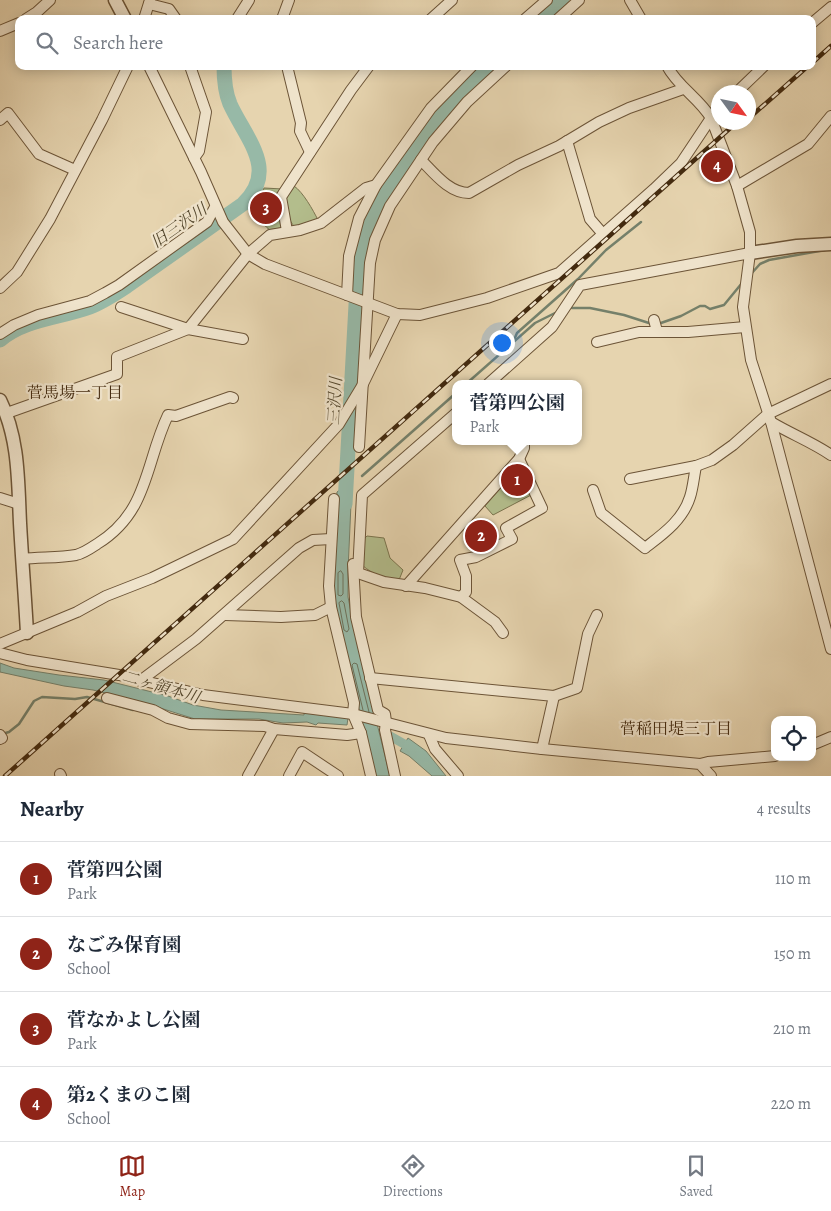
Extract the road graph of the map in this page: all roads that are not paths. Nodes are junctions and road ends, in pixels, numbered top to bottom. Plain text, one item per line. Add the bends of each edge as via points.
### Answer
1 (50, 0) edge
2 (115, 0) edge
3 (249, 0) edge
4 (289, 0) edge
5 (452, 0) edge
6 (547, 0) edge
7 (579, 0) edge
8 (630, 0) edge
9 (150, 2) edge
10 (831, 7) edge
11 (31, 15) edge
12 (123, 15) edge
13 (145, 15) edge
14 (173, 15) edge
15 (240, 15) edge
16 (283, 15) edge
17 (435, 15) edge
18 (530, 15) edge
19 (562, 15) edge
20 (639, 15) edge
21 (816, 20) edge
22 (15, 24) edge
23 (0, 31) edge
24 (126, 70) edge
25 (151, 70) edge
26 (191, 70) edge
27 (288, 70) edge
28 (366, 70) edge
29 (468, 70) edge
30 (502, 70) edge
31 (670, 70) edge
32 (760, 70) edge
33 (744, 85) edge
34 (683, 89) junction
35 (711, 112) edge
36 (831, 116) edge
37 (0, 120) edge
38 (711, 120) edge
39 (720, 130) edge
40 (567, 141) junction
41 (310, 152) junction
42 (194, 158) junction
43 (421, 160) junction
44 (75, 170) junction
45 (376, 185) junction
46 (737, 186) junction
47 (218, 214) junction
48 (287, 231) junction
49 (603, 234) junction
50 (831, 244) edge
51 (750, 253) junction
52 (248, 254) junction
53 (0, 288) edge
54 (346, 295) junction
55 (367, 302) junction
56 (121, 307) dead end
57 (397, 314) junction
58 (745, 326) junction
59 (188, 329) junction
60 (0, 334) edge
61 (243, 339) dead end
62 (597, 342) dead end
63 (494, 380) edge
64 (831, 384) edge
65 (362, 386) junction
66 (233, 398) dead end
67 (0, 400) edge
68 (7, 414) junction
69 (452, 416) edge
70 (769, 418) junction
71 (524, 445) edge
72 (359, 447) dead end
73 (831, 455) edge
74 (519, 459) junction
75 (696, 466) junction
76 (630, 479) dead end
77 (594, 490) dead end
78 (0, 498) edge
79 (334, 499) dead end
80 (355, 501) dead end
81 (19, 504) junction
82 (330, 539) junction
83 (22, 559) junction
84 (406, 586) junction
85 (461, 597) junction
86 (331, 607) junction
87 (225, 615) junction
88 (597, 615) dead end
89 (27, 633) junction
90 (503, 633) dead end
91 (0, 644) edge
92 (831, 649) edge
93 (0, 653) edge
94 (370, 678) junction
95 (140, 681) junction
96 (554, 696) junction
97 (107, 698) dead end
98 (355, 714) junction
99 (382, 721) junction
100 (274, 729) junction
101 (361, 733) junction
102 (429, 734) junction
103 (0, 735) edge
104 (831, 738) edge
105 (0, 739) edge
106 (816, 744) edge
107 (542, 749) junction
108 (771, 756) edge
109 (700, 764) junction
110 (333, 775) edge
111 (248, 776) edge
112 (289, 776) edge
113 (372, 776) edge
114 (395, 776) edge
115 (458, 776) edge
116 (711, 776) edge

1 - 11 street
2 - 12 street
3 - 15 street
4 - 16 street
5 - 17 street
6 - 18 street
7 - 19 street
8 - 20 street
9 - 13 street
9 - 14 street via 169,9
10 - 21 street
22 - 23 street
24 - 44 street
25 - 42 street
26 - 42 street via 206,112 199,151
27 - 41 street via 301,123 300,131
28 - 41 street
29 - 45 street via 432,108
30 - 43 street via 462,108
31 - 34 street
32 - 33 street
34 - 35 street
34 - 40 street via 628,108
36 - 46 street via 808,144
37 - 44 street via 8,113 39,154
38 - 49 street via 681,163
39 - 46 street
40 - 43 street via 469,193 460,193 448,186
40 - 49 street via 590,219
41 - 48 street via 281,197
42 - 47 street
43 - 55 street via 394,199 375,240
44 - 53 street via 17,272
45 - 48 street via 366,188 321,223
45 - 54 street via 359,218 349,256
46 - 51 street via 750,232
47 - 52 street
47 - 60 street via 119,285 90,301 38,315
48 - 52 street via 270,235
49 - 57 street via 559,273 487,298 420,315
50 - 51 street
51 - 58 street via 743,306
51 - 63 street via 580,285 552,327
52 - 54 street via 265,264
52 - 59 street
54 - 55 street
55 - 57 street
55 - 65 street
56 - 59 street
57 - 65 street
58 - 62 street via 688,332 656,326
58 - 70 street via 751,360
59 - 61 street
59 - 68 street via 117,357 117,374
64 - 70 street
65 - 72 street
65 - 89 street via 338,424 233,539
66 - 83 street via 176,416 168,415 139,497 119,527 104,540 77,554
67 - 68 street
68 - 81 street via 15,446
69 - 84 street via 362,495 358,573
70 - 73 street
70 - 75 street via 712,460
70 - 92 street
71 - 74 street
74 - 84 street
74 - 85 street via 542,508 506,528 512,539 460,560 466,576 466,592
75 - 76 street
75 - 77 street via 686,508 671,527 645,548 601,512
78 - 81 street
79 - 82 street
80 - 94 street via 353,579 356,617
81 - 83 street
82 - 86 street
82 - 87 street via 312,540 299,548
83 - 89 street
84 - 85 street
85 - 90 street via 495,622
86 - 87 street via 315,615
86 - 98 street
87 - 95 street
88 - 96 street via 588,634 577,688
89 - 91 street
93 - 95 street
94 - 96 street
94 - 99 street via 378,710 385,714
95 - 98 street via 202,695
96 - 107 street
97 - 100 street via 190,724 238,724
98 - 99 street
98 - 101 street
99 - 102 street
99 - 114 street
100 - 101 street via 347,735
100 - 111 street
101 - 113 street
102 - 107 street
102 - 115 street via 435,749
103 - 105 street
104 - 106 street
107 - 109 street
108 - 109 street
109 - 116 street
110 - 112 street via 302,752

